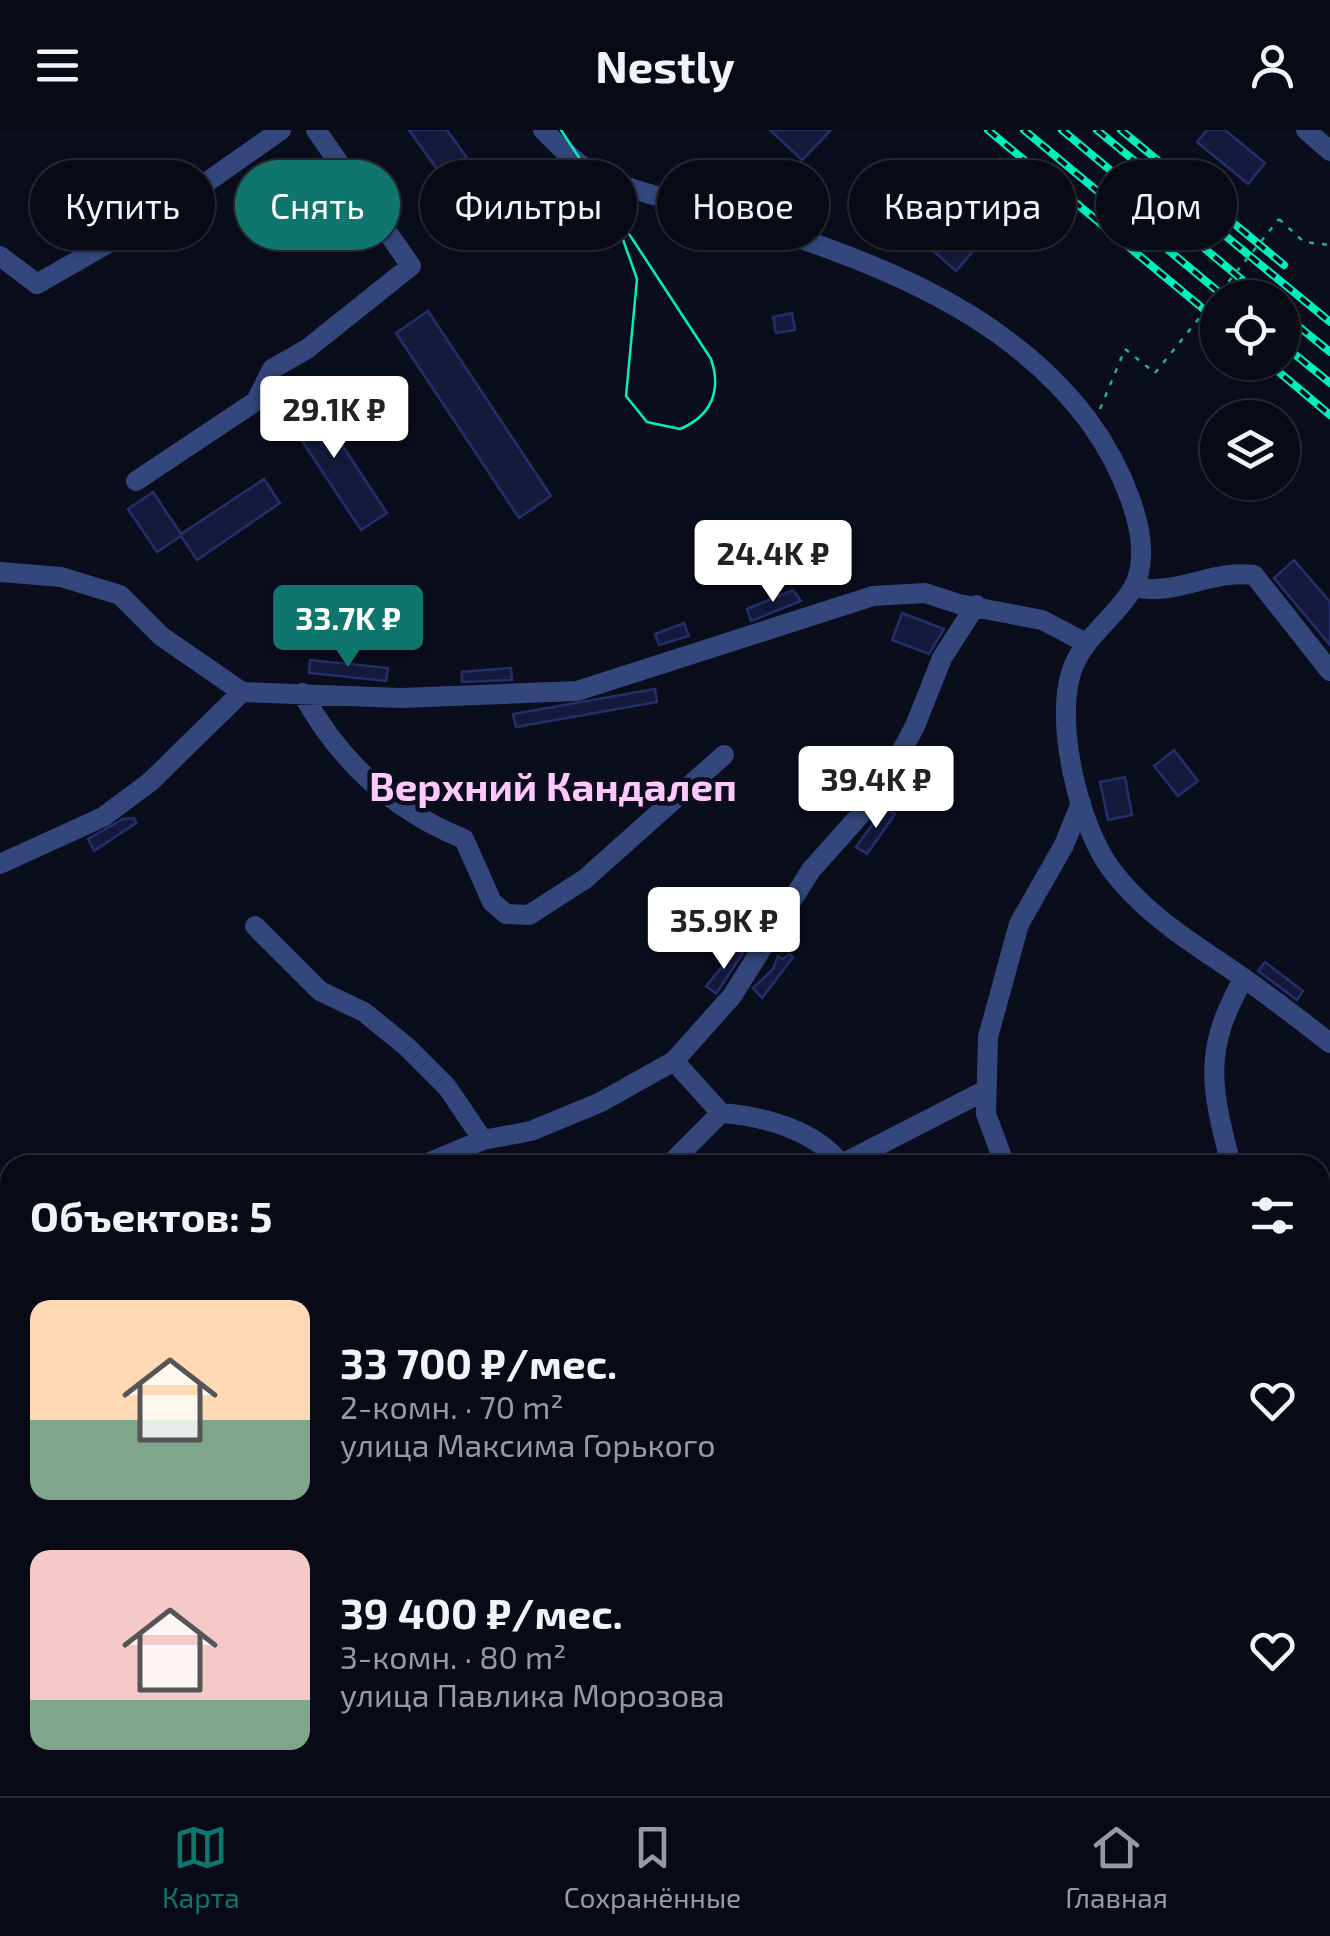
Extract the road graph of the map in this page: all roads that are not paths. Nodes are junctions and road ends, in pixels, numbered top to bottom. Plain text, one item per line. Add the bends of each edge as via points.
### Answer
1 (280, 130) edge
2 (316, 130) edge
3 (543, 130) edge
4 (1306, 130) edge
5 (1330, 151) edge
6 (0, 256) edge
7 (136, 481) dead end
8 (0, 572) edge
9 (1133, 588) junction
10 (976, 605) junction
11 (1086, 643) junction
12 (1330, 671) edge
13 (242, 692) junction
14 (302, 693) junction
15 (724, 755) dead end
16 (1081, 803) junction
17 (0, 864) edge
18 (255, 926) dead end
19 (1244, 978) junction
20 (1330, 1043) edge
21 (674, 1062) junction
22 (986, 1090) junction
23 (721, 1113) junction
24 (484, 1140) junction
25 (447, 1155) edge
26 (679, 1155) edge
27 (833, 1155) edge
28 (859, 1155) edge
29 (1001, 1155) edge
30 (1230, 1155) edge

1 - 6 street via 173,206 36,284
2 - 7 street via 411,266 272,369 256,401
3 - 9 street via 592,172 791,235 948,300 1038,362 1122,470 1139,540
4 - 5 street
8 - 13 street via 60,578 120,595 161,636
9 - 11 street
9 - 12 street via 1170,590 1236,572 1254,575
10 - 11 street via 1042,620
10 - 14 street via 924,592 872,596 577,691 440,698
10 - 21 street via 942,658 878,795 810,870 732,996
11 - 16 street via 1071,672 1065,709
13 - 14 street
13 - 17 street via 150,782 103,817
14 - 15 street via 326,738 356,772 433,826 464,839 492,902 506,914 528,915 585,879
16 - 19 street via 1096,844 1131,893
16 - 22 street via 1019,924 988,1037
18 - 24 street via 320,991 364,1012 407,1047 448,1087
19 - 20 street
19 - 30 street via 1221,1018 1212,1056
21 - 23 street
21 - 24 street via 531,1131
22 - 28 street
22 - 29 street via 986,1114
23 - 26 street
23 - 27 street via 752,1115 827,1146
24 - 25 street

